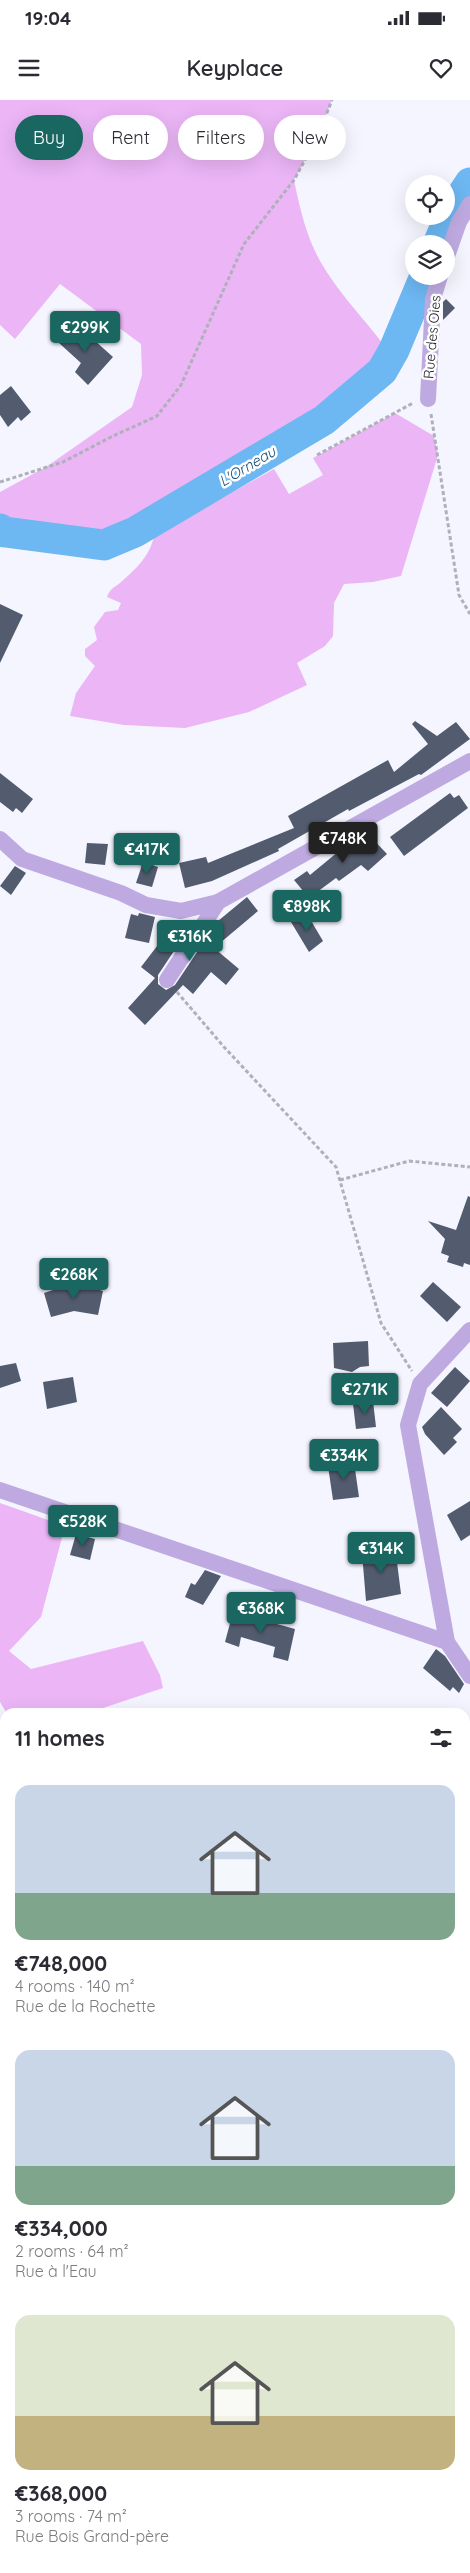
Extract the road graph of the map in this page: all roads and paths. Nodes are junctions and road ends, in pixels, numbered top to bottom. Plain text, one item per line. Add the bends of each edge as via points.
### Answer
1 (332, 100) edge
2 (470, 204) edge
3 (454, 235) edge
4 (437, 285) edge
5 (428, 396) junction
6 (317, 455) dead end
7 (0, 482) edge
8 (470, 614) edge
9 (470, 761) edge
10 (0, 839) edge
11 (218, 902) junction
12 (167, 980) joint
13 (470, 1167) edge
14 (340, 1180) junction
15 (470, 1330) edge
16 (420, 1384) junction
17 (0, 1490) edge
18 (447, 1642) junction
19 (470, 1676) edge

1 - 7 path via 317,138 294,180 244,244 181,384 157,416 63,462
2 - 3 street
4 - 5 street, Rue des Oies via 433,299
5 - 6 path
5 - 8 path via 460,594
9 - 11 street
10 - 11 street via 22,859 121,893 146,905 181,911
11 - 12 street
12 - 14 path via 336,1168
13 - 14 path via 409,1161
14 - 16 path via 381,1324
15 - 16 street
16 - 18 street via 408,1426
17 - 18 street
18 - 19 street

